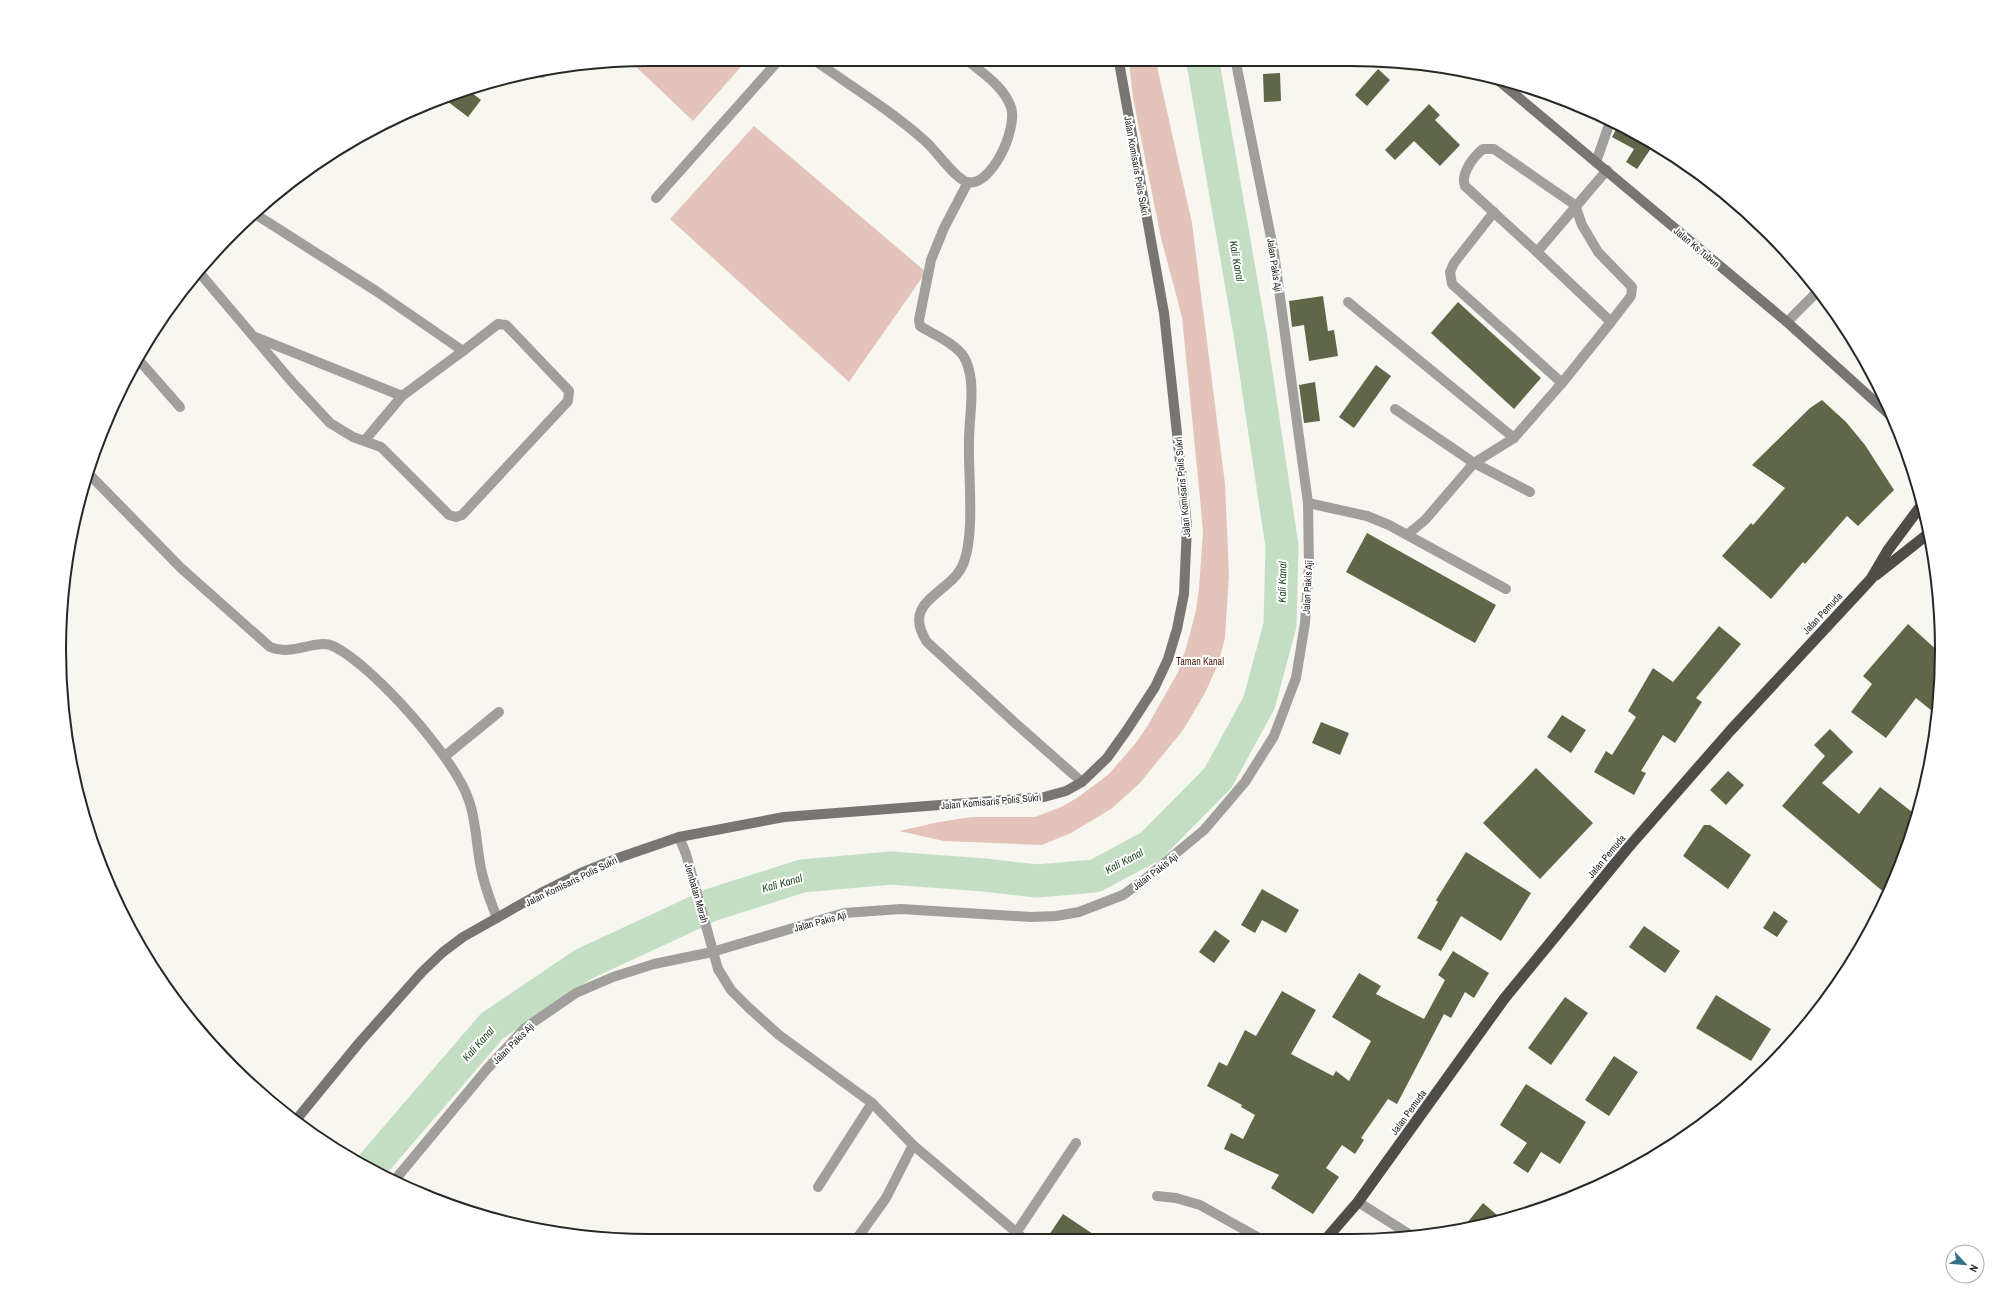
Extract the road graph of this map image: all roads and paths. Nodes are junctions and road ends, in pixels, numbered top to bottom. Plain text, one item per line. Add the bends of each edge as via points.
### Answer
1 (774, 66) edge
2 (823, 66) edge
3 (974, 66) edge
4 (1120, 66) edge
5 (1237, 66) edge
6 (1507, 87) edge
7 (1609, 126) edge
8 (1596, 162) junction
9 (1607, 170) junction
10 (968, 182) junction
11 (656, 198) dead end
12 (1575, 205) junction
13 (1494, 212) junction
14 (259, 217) edge
15 (1537, 252) junction
16 (202, 276) edge
17 (1814, 295) edge
18 (1348, 302) dead end
19 (1611, 322) junction
20 (1787, 322) junction
21 (252, 336) junction
22 (463, 351) junction
23 (141, 363) edge
24 (1562, 383) junction
25 (402, 396) junction
26 (180, 408) dead end
27 (1882, 408) edge
28 (1396, 409) dead end
29 (1514, 438) junction
30 (365, 440) junction
31 (1474, 463) junction
32 (92, 478) edge
33 (1530, 492) dead end
34 (1308, 503) junction
35 (1918, 509) edge
36 (1408, 534) junction
37 (1924, 537) edge
38 (1871, 579) junction
39 (1506, 589) dead end
40 (499, 712) dead end
41 (445, 756) junction
42 (1082, 782) junction
43 (679, 837) junction
44 (497, 918) junction
45 (712, 952) junction
46 (872, 1103) junction
47 (299, 1116) edge
48 (1076, 1143) dead end
49 (913, 1144) junction
50 (398, 1177) edge
51 (818, 1187) dead end
52 (1157, 1196) dead end
53 (1358, 1202) junction
54 (1405, 1231) edge
55 (860, 1234) edge
56 (1018, 1234) edge
57 (1021, 1234) edge
58 (1252, 1234) edge
59 (1331, 1234) edge

1 - 11 street
2 - 10 street via 884,108 924,140 957,176
3 - 10 street via 1002,89 1011,108 1013,122 1001,154 981,180
4 - 42 main road, Jalan Komisaris Polis Sukri via 1164,313 1187,526 1187,567 1178,628 1155,687 1107,758
5 - 34 street, Jalan Pakis Aji via 1274,254
6 - 8 main road, Jalan Ks Tubun
7 - 8 street
8 - 9 main road, Jalan Ks Tubun
9 - 12 street
9 - 20 main road, Jalan Ks Tubun
10 - 42 street via 931,260 919,320 920,326 958,350 968,366 972,392 968,545 959,570 924,604 919,626 927,642
12 - 13 street via 1494,149 1487,148 1480,152 1465,172 1463,182 1468,190
12 - 15 street
12 - 19 street via 1582,225 1598,252 1632,287 1631,296
13 - 15 street
13 - 24 street via 1454,263 1450,272 1452,284
14 - 22 street via 376,291
15 - 19 street
16 - 21 street
17 - 20 street
18 - 29 street
19 - 24 street
20 - 27 main road, Jalan Ks Tubun
21 - 25 street
21 - 30 street via 330,423 353,437
22 - 25 street
22 - 30 street via 498,324 504,324 569,391 570,396 566,405 462,515 448,515 381,447
23 - 26 street
24 - 29 street
25 - 30 street
28 - 31 street
29 - 31 street
31 - 33 street
31 - 36 street via 1425,520
32 - 41 street via 181,568 270,647 290,651 323,643 334,646 350,656 386,687
34 - 36 street via 1367,516
34 - 45 street, Jalan Pakis Aji via 1309,566 1300,664 1287,706 1274,736 1245,782 1204,830 1146,879 1123,895 1101,905 1056,916 1031,917 902,909 844,913
35 - 38 highway, Jalan Pemuda via 1888,550
36 - 39 street
37 - 38 highway
38 - 53 highway, Jalan Pemuda via 1730,731 1627,849 1504,999
40 - 41 street
41 - 44 street via 468,797 480,865
42 - 43 main road, Jalan Komisaris Polis Sukri via 1066,791 1044,797 784,817
43 - 44 main road, Jalan Komisaris Polis Sukri via 581,874
43 - 45 street, Jembatan Merah via 686,854
44 - 47 main road, Jalan Komisaris Polis Sukri via 463,937 422,972
45 - 46 street, Jembatan Merah via 718,970 731,990 749,1008 779,1035
45 - 50 street, Jalan Pakis Aji via 654,964 613,977 576,993 549,1010 525,1028 487,1069
46 - 49 street, Jembatan Merah
46 - 51 street
48 - 57 street
49 - 55 street via 886,1198
49 - 56 street, Jembatan Merah
52 - 58 street via 1200,1205
53 - 54 street
53 - 59 highway, Jalan Pemuda

